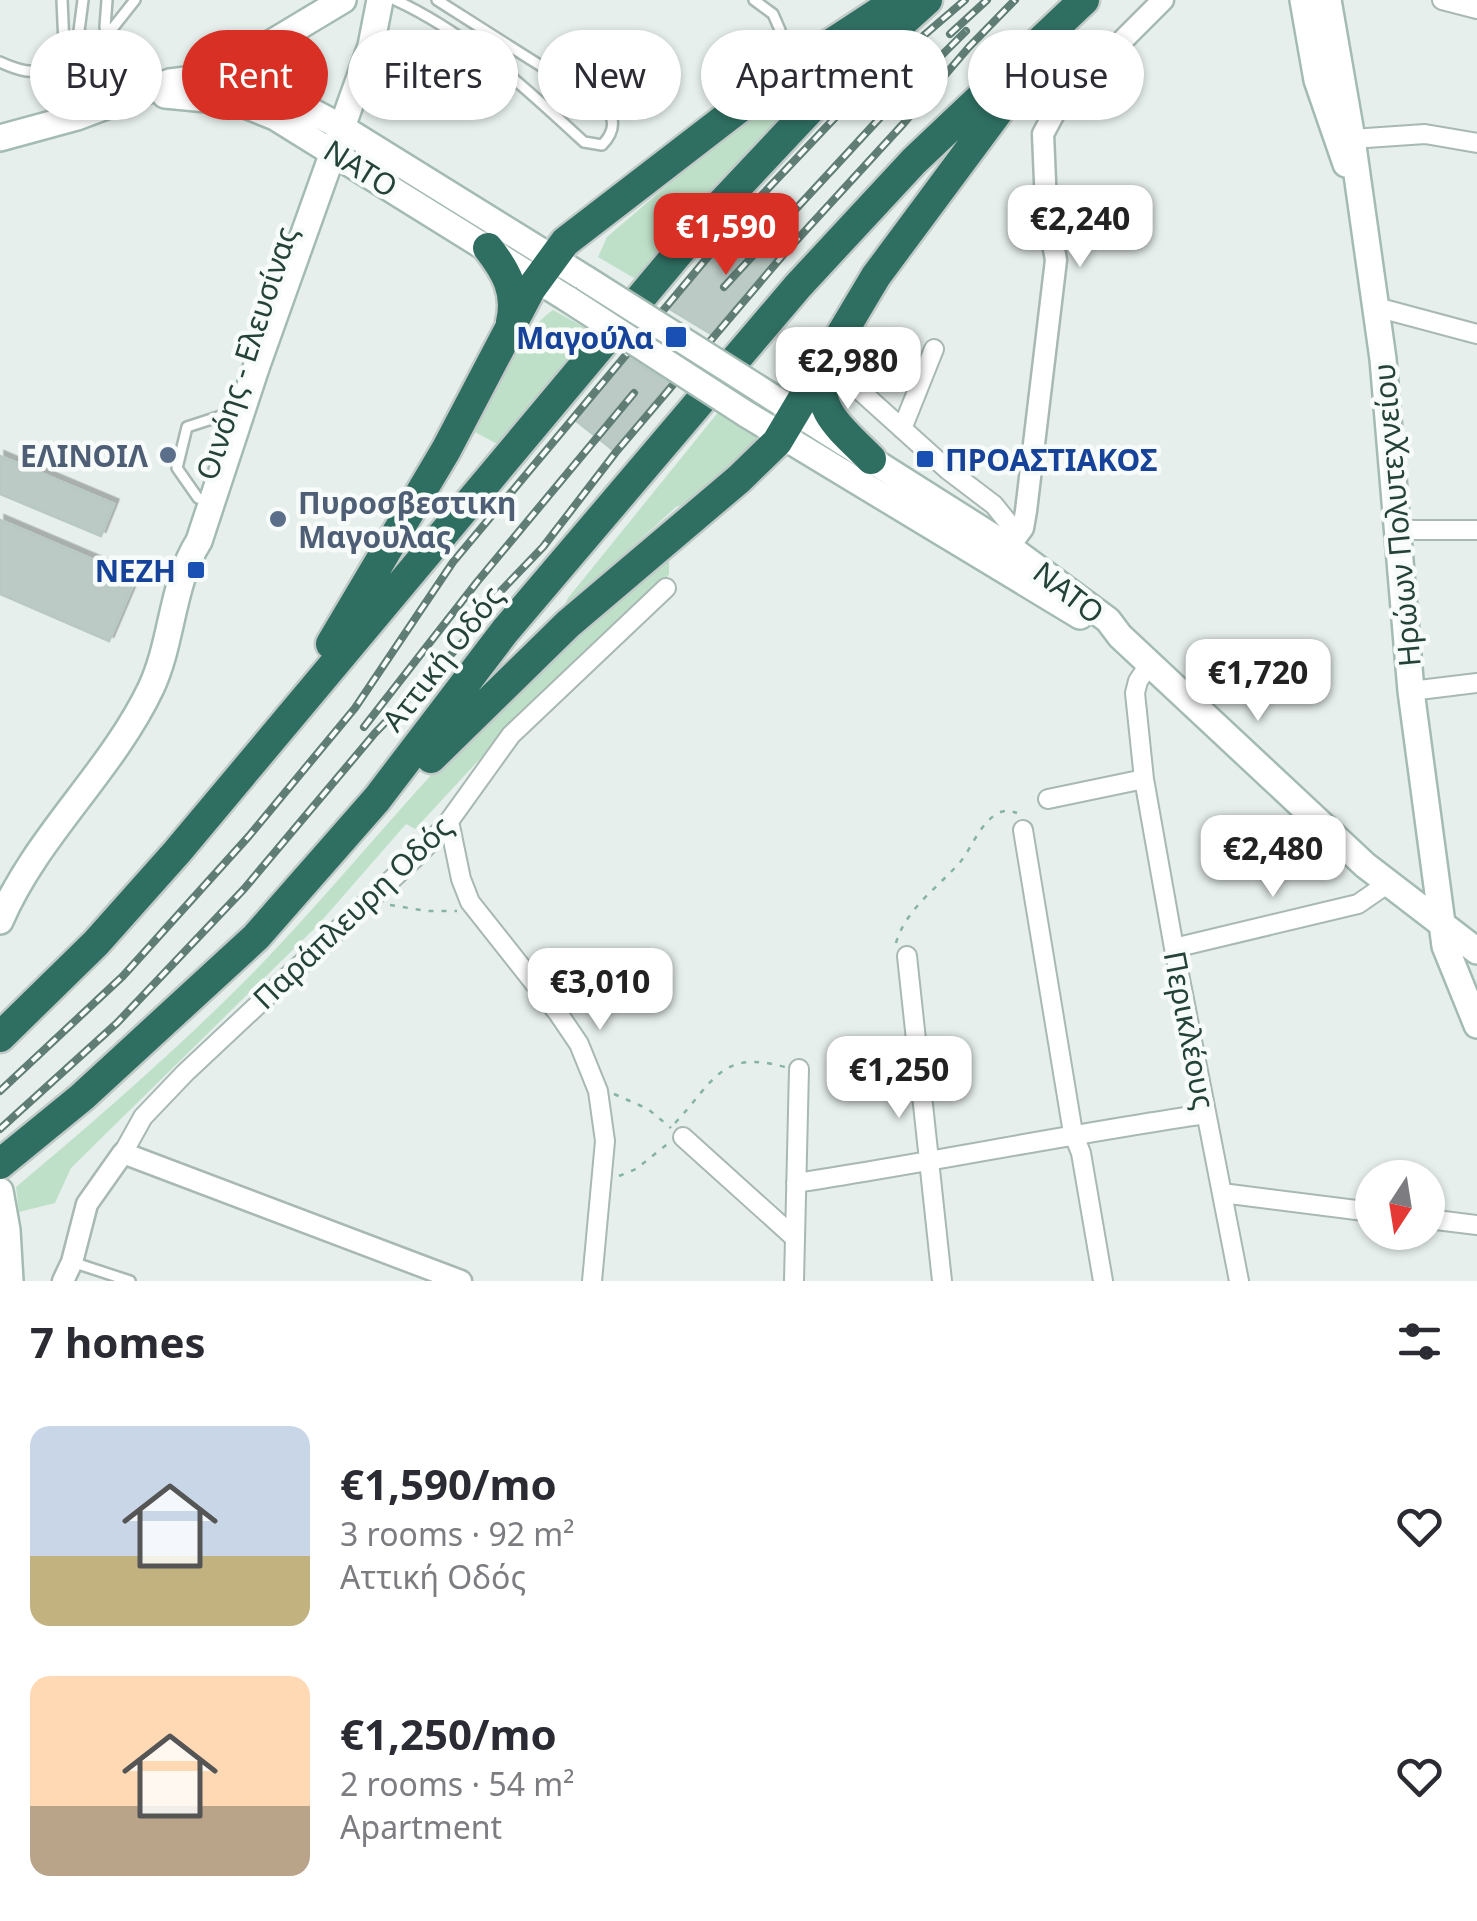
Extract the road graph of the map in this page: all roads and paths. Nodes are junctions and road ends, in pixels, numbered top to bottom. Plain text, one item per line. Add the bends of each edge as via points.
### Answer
1 (52, 0) edge
2 (62, 0) edge
3 (83, 0) edge
4 (107, 0) edge
5 (135, 0) edge
6 (343, 0) edge
7 (395, 0) edge
8 (437, 0) edge
9 (754, 0) edge
10 (898, 0) edge
11 (927, 0) edge
12 (1084, 0) edge
13 (1096, 0) edge
14 (1163, 0) edge
15 (1303, 0) edge
16 (1328, 0) edge
17 (1342, 0) edge
18 (1442, 0) edge
19 (1477, 8) edge
20 (377, 10) edge
21 (63, 13) junction
22 (64, 30) edge
23 (77, 30) edge
24 (106, 30) edge
25 (114, 30) edge
26 (780, 30) edge
27 (0, 62) edge
28 (538, 64) edge
29 (30, 73) edge
30 (170, 82) junction
31 (162, 85) edge
32 (162, 95) edge
33 (538, 102) edge
34 (67, 120) edge
35 (559, 120) edge
36 (611, 120) edge
37 (1477, 123) edge
38 (329, 134) junction
39 (0, 138) edge
40 (1352, 139) junction
41 (1475, 143) edge
42 (369, 173) junction
43 (319, 188) junction
44 (1358, 195) junction
45 (488, 248) junction
46 (545, 268) junction
47 (1376, 307) junction
48 (509, 328) junction
49 (1477, 334) edge
50 (934, 348) dead end
51 (835, 373) junction
52 (788, 424) junction
53 (902, 428) junction
54 (871, 459) junction
55 (1398, 530) junction
56 (1477, 530) edge
57 (1013, 541) junction
58 (185, 568) junction
59 (666, 588) dead end
60 (1120, 636) junction
61 (1150, 663) junction
62 (1477, 683) edge
63 (1411, 691) junction
64 (1144, 779) junction
65 (226, 795) junction
66 (1048, 798) dead end
67 (377, 799) junction
68 (449, 821) junction
69 (1023, 830) joint
70 (1338, 856) dead end
71 (1365, 865) junction
72 (1387, 884) junction
73 (370, 898) junction
74 (473, 907) junction
75 (2, 910) edge
76 (1443, 927) junction
77 (1477, 936) edge
78 (1174, 948) junction
79 (1477, 951) edge
80 (907, 956) joint
81 (1477, 1025) edge
82 (0, 1037) edge
83 (799, 1069) joint
84 (598, 1091) junction
85 (1206, 1114) junction
86 (1073, 1133) junction
87 (683, 1138) joint
88 (124, 1153) junction
89 (928, 1163) junction
90 (0, 1164) edge
91 (602, 1182) junction
92 (796, 1183) junction
93 (0, 1191) edge
94 (1222, 1193) junction
95 (1355, 1210) edge
96 (1445, 1221) edge
97 (1477, 1225) edge
98 (794, 1238) junction
99 (65, 1276) edge
100 (10, 1281) edge
101 (130, 1281) edge
102 (461, 1281) edge
103 (592, 1281) edge
104 (794, 1281) edge
105 (942, 1281) edge
106 (1103, 1281) edge
107 (1239, 1281) edge

1 - 21 lane
2 - 21 lane
3 - 23 lane
4 - 24 lane
5 - 25 lane
6 - 30 main road via 256,50
7 - 33 lane via 494,63
8 - 28 lane
9 - 26 lane via 773,14
10 - 46 highway via 774,81 572,236
11 - 65 highway via 832,86 705,221
12 - 67 highway, Αττική Οδός via 914,161 798,286 505,630
13 - 51 highway via 1008,98 911,227 846,322
14 - 57 street via 1059,104 1043,134 1056,260 1023,528
15 - 44 main road via 1327,117
16 - 40 main road, Ηρώων Πολυτεχνείου
17 - 40 main road via 1360,105
18 - 19 street
20 - 38 main road via 358,41
21 - 22 lane
27 - 29 lane
30 - 31 main road, ΝΑΤΟ
30 - 38 main road, ΝΑΤΟ via 202,78 243,85 298,104
32 - 38 main road, ΝΑΤΟ via 238,102
34 - 39 main road, ΝΑΤΟ
35 - 36 lane via 584,142 602,144
37 - 41 street
38 - 42 main road, ΝΑΤΟ
38 - 43 main road, Οινόης - Ελευσίνας
38 - 46 main road, ΝΑΤΟ
38 - 58 main road, Οινόης - Ελευσίνας via 224,415 186,536
40 - 41 street via 1425,134
40 - 44 main road, Ηρώων Πολυτεχνείου
42 - 43 main road via 340,170
42 - 45 main road, ΝΑΤΟ
43 - 58 main road, Οινόης - Ελευσίνας
44 - 47 main road, Ηρώων Πολυτεχνείου
45 - 46 main road, ΝΑΤΟ
45 - 48 highway via 514,296
46 - 48 highway
46 - 52 main road, ΝΑΤΟ, bridge via 568,298 746,414
46 - 52 main road, ΝΑΤΟ, bridge via 586,278 762,390
47 - 49 street
47 - 55 main road, Ηρώων Πολυτεχνείου
48 - 65 highway via 381,564
50 - 53 street
51 - 52 highway
51 - 53 street
51 - 54 highway via 820,384 827,413
52 - 54 main road, ΝΑΤΟ
52 - 60 main road, ΝΑΤΟ
52 - 67 highway via 739,479 568,624 412,778
53 - 57 street via 994,505
54 - 57 main road, ΝΑΤΟ
55 - 56 street
55 - 63 main road, Ηρώων Πολυτεχνείου
57 - 60 main road, ΝΑΤΟ
58 - 75 main road, Οινόης - Ελευσίνας via 152,686
59 - 68 street, Παράπλευρη Οδός via 510,735
60 - 61 main road
61 - 64 street, Περικλέους via 1135,693
61 - 71 main road via 1327,838
62 - 63 street
63 - 76 main road, Ηρώων Πολυτεχνείου
64 - 66 street
64 - 78 street, Περικλέους
65 - 82 highway via 96,944
67 - 90 highway, Αττική Οδός via 256,937
68 - 73 street, Παράπλευρη Οδός
68 - 74 street
69 - 80 path via 1014,811 996,814 985,825 898,934 895,952
69 - 86 street
70 - 71 lane via 1348,865
71 - 72 main road
72 - 76 main road
72 - 78 street via 1358,904
73 - 74 path via 427,911
73 - 88 street, Παράπλευρη Οδός via 185,1073 143,1118
74 - 84 street via 558,1013
76 - 77 main road
76 - 79 main road
76 - 81 main road, Ηρώων Πολυτεχνείου via 1450,966
78 - 85 street, Περικλέους
80 - 89 street
83 - 84 path via 736,1063 670,1128 648,1109
83 - 92 street
84 - 91 street
85 - 86 street
85 - 94 street, Περικλέους
86 - 89 street
86 - 106 street
87 - 91 path
87 - 98 street
88 - 99 street via 87,1204
88 - 102 street
89 - 92 street
89 - 105 street
91 - 103 street
92 - 98 street
93 - 100 main road
94 - 95 street
94 - 107 street, Περικλέους
96 - 97 street
98 - 104 street
99 - 101 lane

